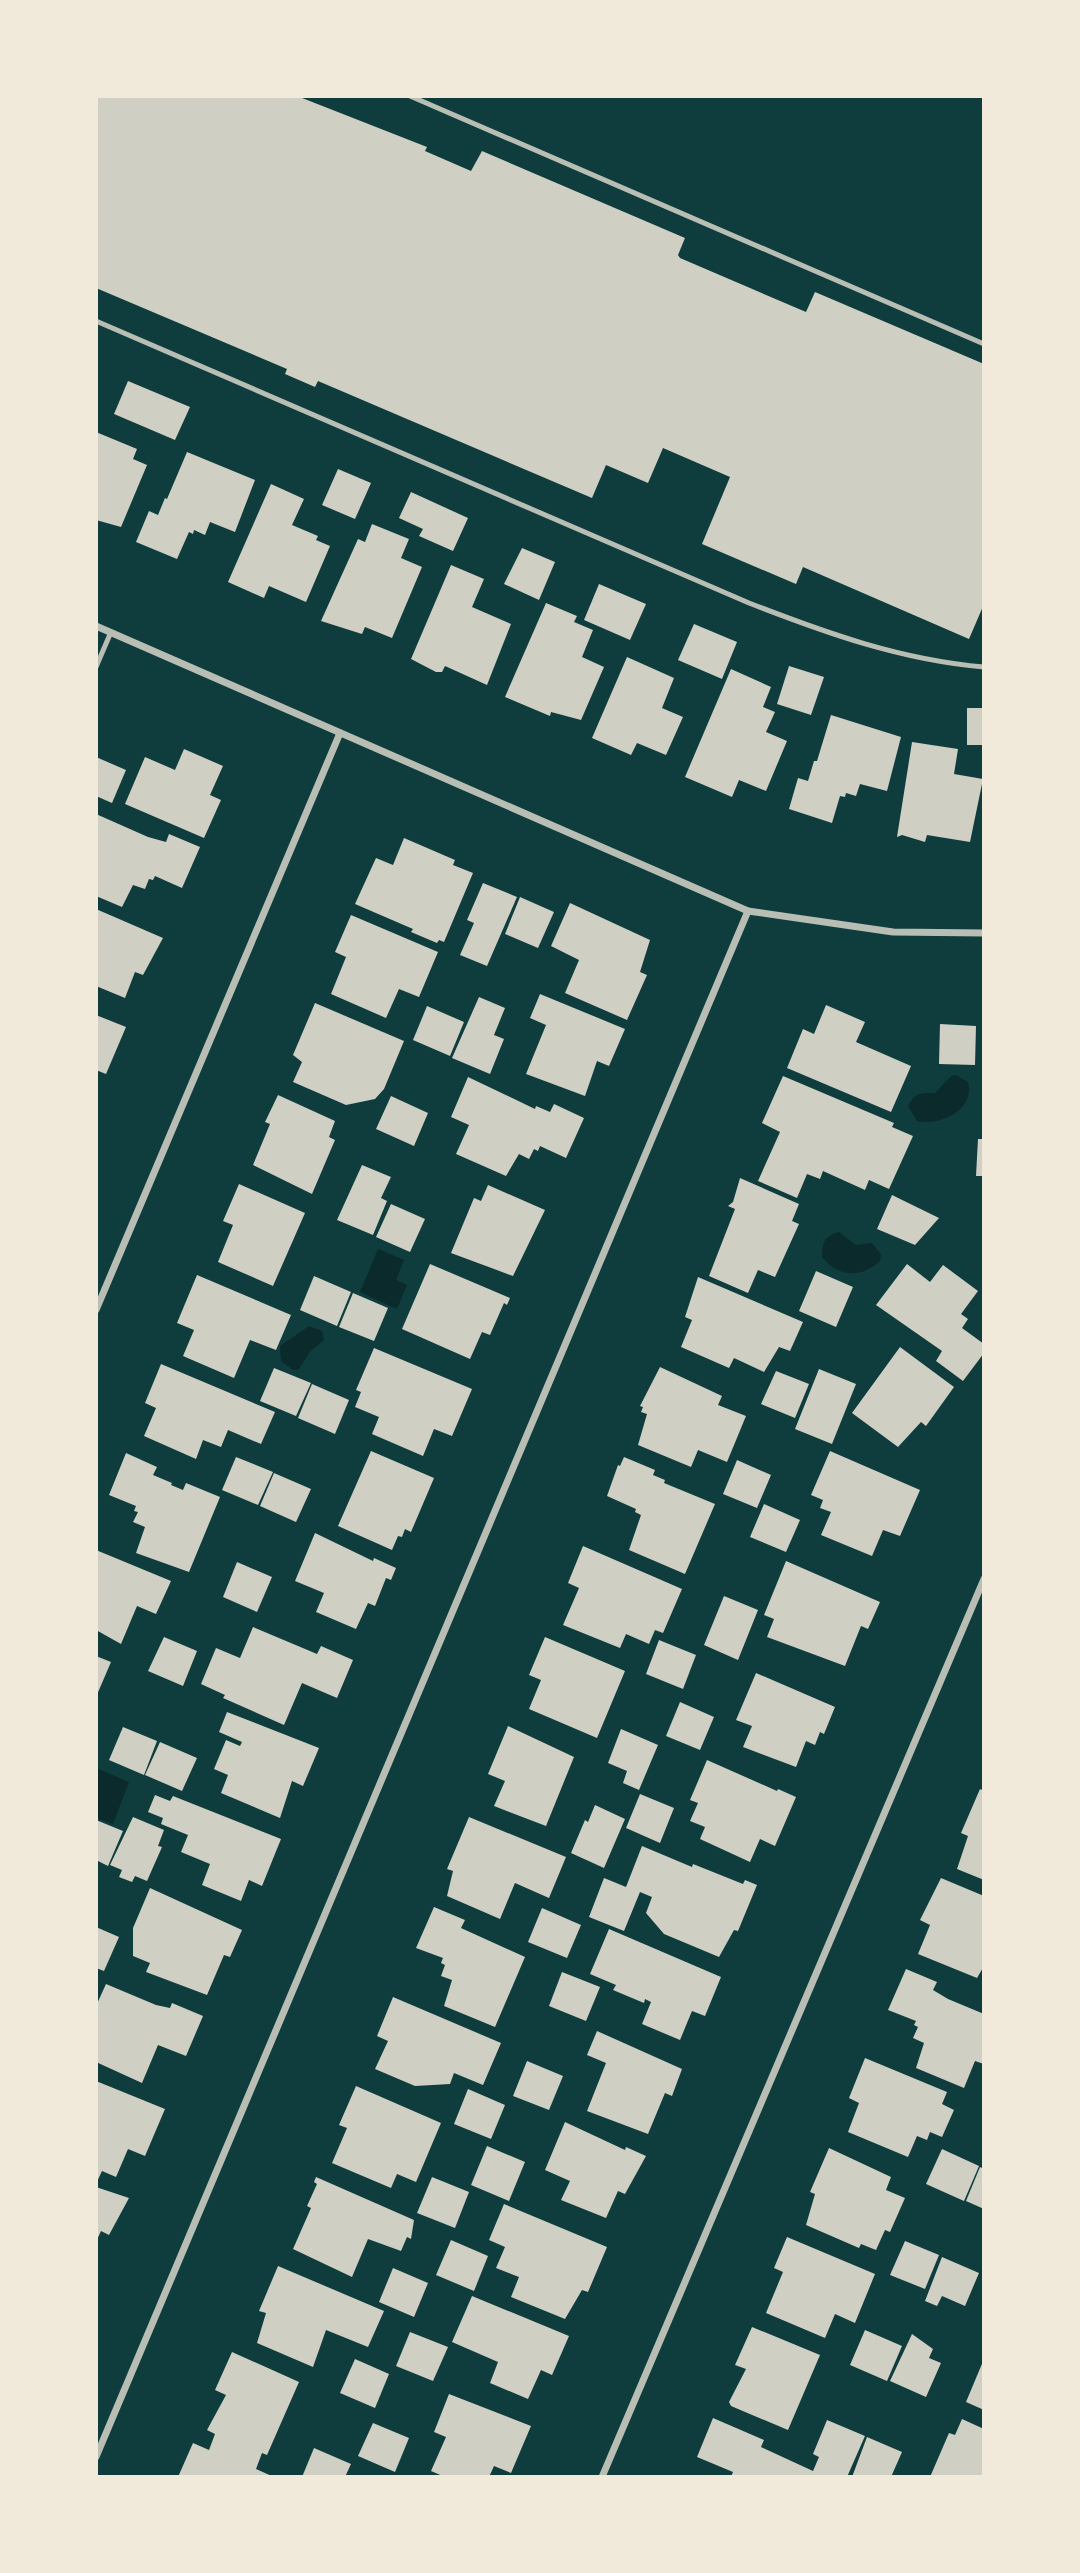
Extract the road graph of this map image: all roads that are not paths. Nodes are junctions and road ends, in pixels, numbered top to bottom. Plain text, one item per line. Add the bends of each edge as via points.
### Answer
1 (410, 96) edge
2 (96, 321) edge
3 (984, 344) edge
4 (96, 626) edge
5 (111, 632) junction
6 (96, 667) edge
7 (984, 667) edge
8 (340, 733) junction
9 (748, 911) junction
10 (984, 933) edge
11 (96, 1310) edge
12 (984, 1579) edge
13 (96, 2457) edge
14 (602, 2477) edge

1 - 3 lane
2 - 7 lane via 749,603 850,642 944,664
4 - 5 street
5 - 6 lane
5 - 8 street
8 - 9 street
8 - 11 street
9 - 10 street via 893,932
9 - 13 street
12 - 14 street

